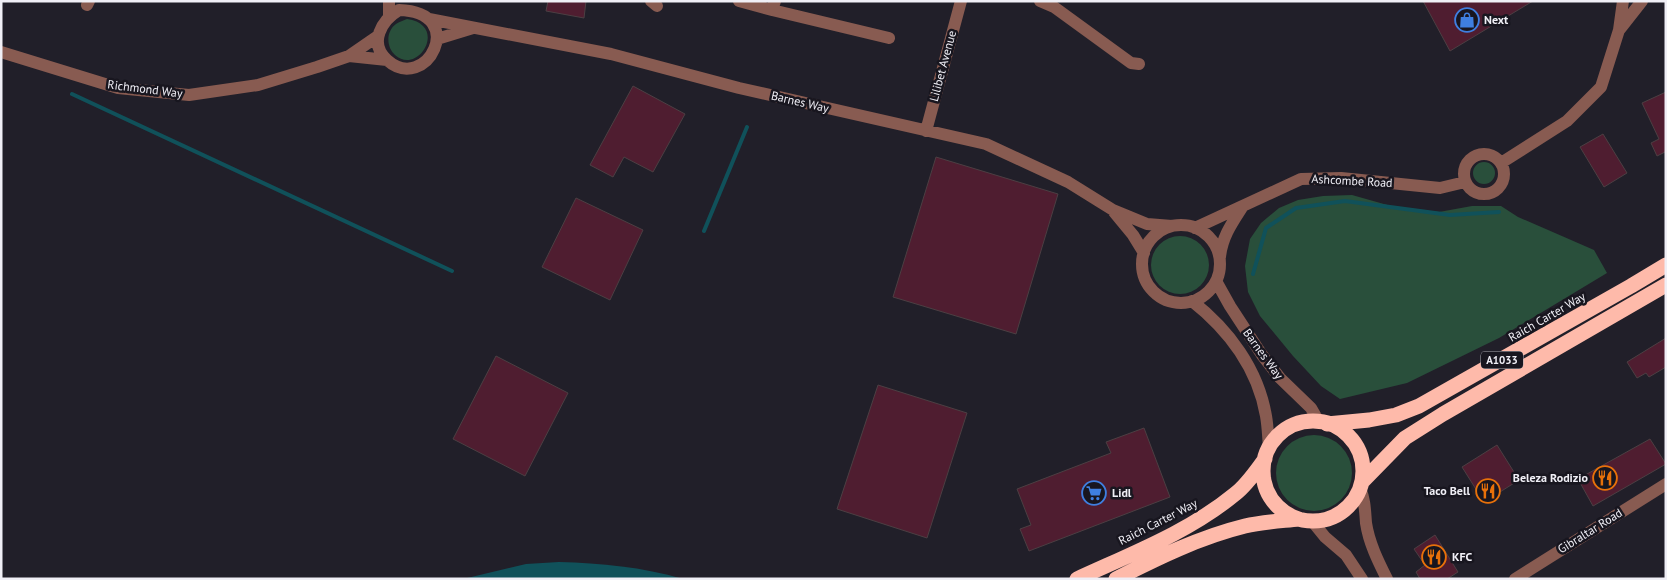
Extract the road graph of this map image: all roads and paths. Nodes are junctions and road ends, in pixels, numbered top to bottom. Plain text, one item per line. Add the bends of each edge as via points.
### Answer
1 (389, 1) edge
2 (739, 1) edge
3 (961, 1) edge
4 (1040, 1) edge
5 (1623, 1) edge
6 (1642, 1) edge
7 (407, 6) edge
8 (773, 6) edge
9 (389, 16) junction
10 (429, 20) junction
11 (475, 28) junction
12 (1619, 30) junction
13 (378, 36) junction
14 (889, 38) dead end
15 (437, 39) junction
16 (1, 52) edge
17 (349, 56) junction
18 (387, 60) junction
19 (1140, 64) dead end
20 (926, 131) junction
21 (1501, 163) junction
22 (1465, 182) junction
23 (1243, 206) junction
24 (1113, 210) junction
25 (1172, 226) junction
26 (1194, 228) junction
27 (1144, 253) junction
28 (1220, 263) junction
29 (1666, 265) edge
30 (1216, 281) junction
31 (1666, 285) edge
32 (1192, 301) junction
33 (1323, 423) junction
34 (1267, 453) junction
35 (1666, 484) edge
36 (1361, 485) junction
37 (1306, 520) junction
38 (1077, 579) edge
39 (1116, 579) edge
40 (1362, 579) edge
41 (1387, 579) edge
42 (1515, 579) edge

1 - 9 street
2 - 8 street
3 - 20 street, Lilibet Avenue
4 - 19 street via 1054,7 1131,63
5 - 12 street
6 - 12 street
7 - 9 street
7 - 10 street
8 - 14 street
9 - 13 street
10 - 11 street, Barnes Way
10 - 15 street via 436,29
11 - 15 street, Barnes Way
11 - 20 street, Barnes Way via 611,54 739,88
12 - 21 street via 1601,87 1590,100 1566,121
13 - 17 street, Richmond Way
13 - 18 street via 379,49
15 - 18 street via 431,58 417,67 401,68
16 - 17 street, Richmond Way via 118,88 189,95 258,85
17 - 18 street, Richmond Way
20 - 24 street, Barnes Way via 986,144 1068,182
21 - 22 street via 1492,154 1475,155 1465,166
21 - 22 street via 1505,174 1503,183 1490,194 1475,193
22 - 23 street, Ashcombe Road via 1440,188 1341,178 1301,179
23 - 26 street, Ashcombe Road
23 - 28 street via 1222,244
24 - 25 street, Barnes Way via 1147,224
24 - 27 street, Barnes Way
25 - 26 street
25 - 27 street via 1154,236
26 - 28 street via 1212,242
27 - 32 street via 1143,272 1153,291 1172,302
28 - 30 street
29 - 33 highway, Raich Carter Way / A1033 via 1419,406 1369,420
30 - 32 street via 1206,294
30 - 33 street, Barnes Way via 1262,355
31 - 36 highway, A1033 via 1405,438
32 - 34 street, Barnes Way via 1222,328 1246,360 1266,416
33 - 34 highway, A1033 via 1296,425 1285,430
33 - 36 highway via 1339,428 1356,446 1363,470
34 - 37 highway via 1264,478 1270,496 1287,514
34 - 38 highway, Raich Carter Way / A1033 via 1237,493 1212,512
35 - 42 street, Gibraltar Road
36 - 37 highway, A1033 via 1344,511 1334,517
36 - 41 street via 1372,546
37 - 39 highway, A1033 via 1246,526 1219,533
37 - 40 street via 1346,555

